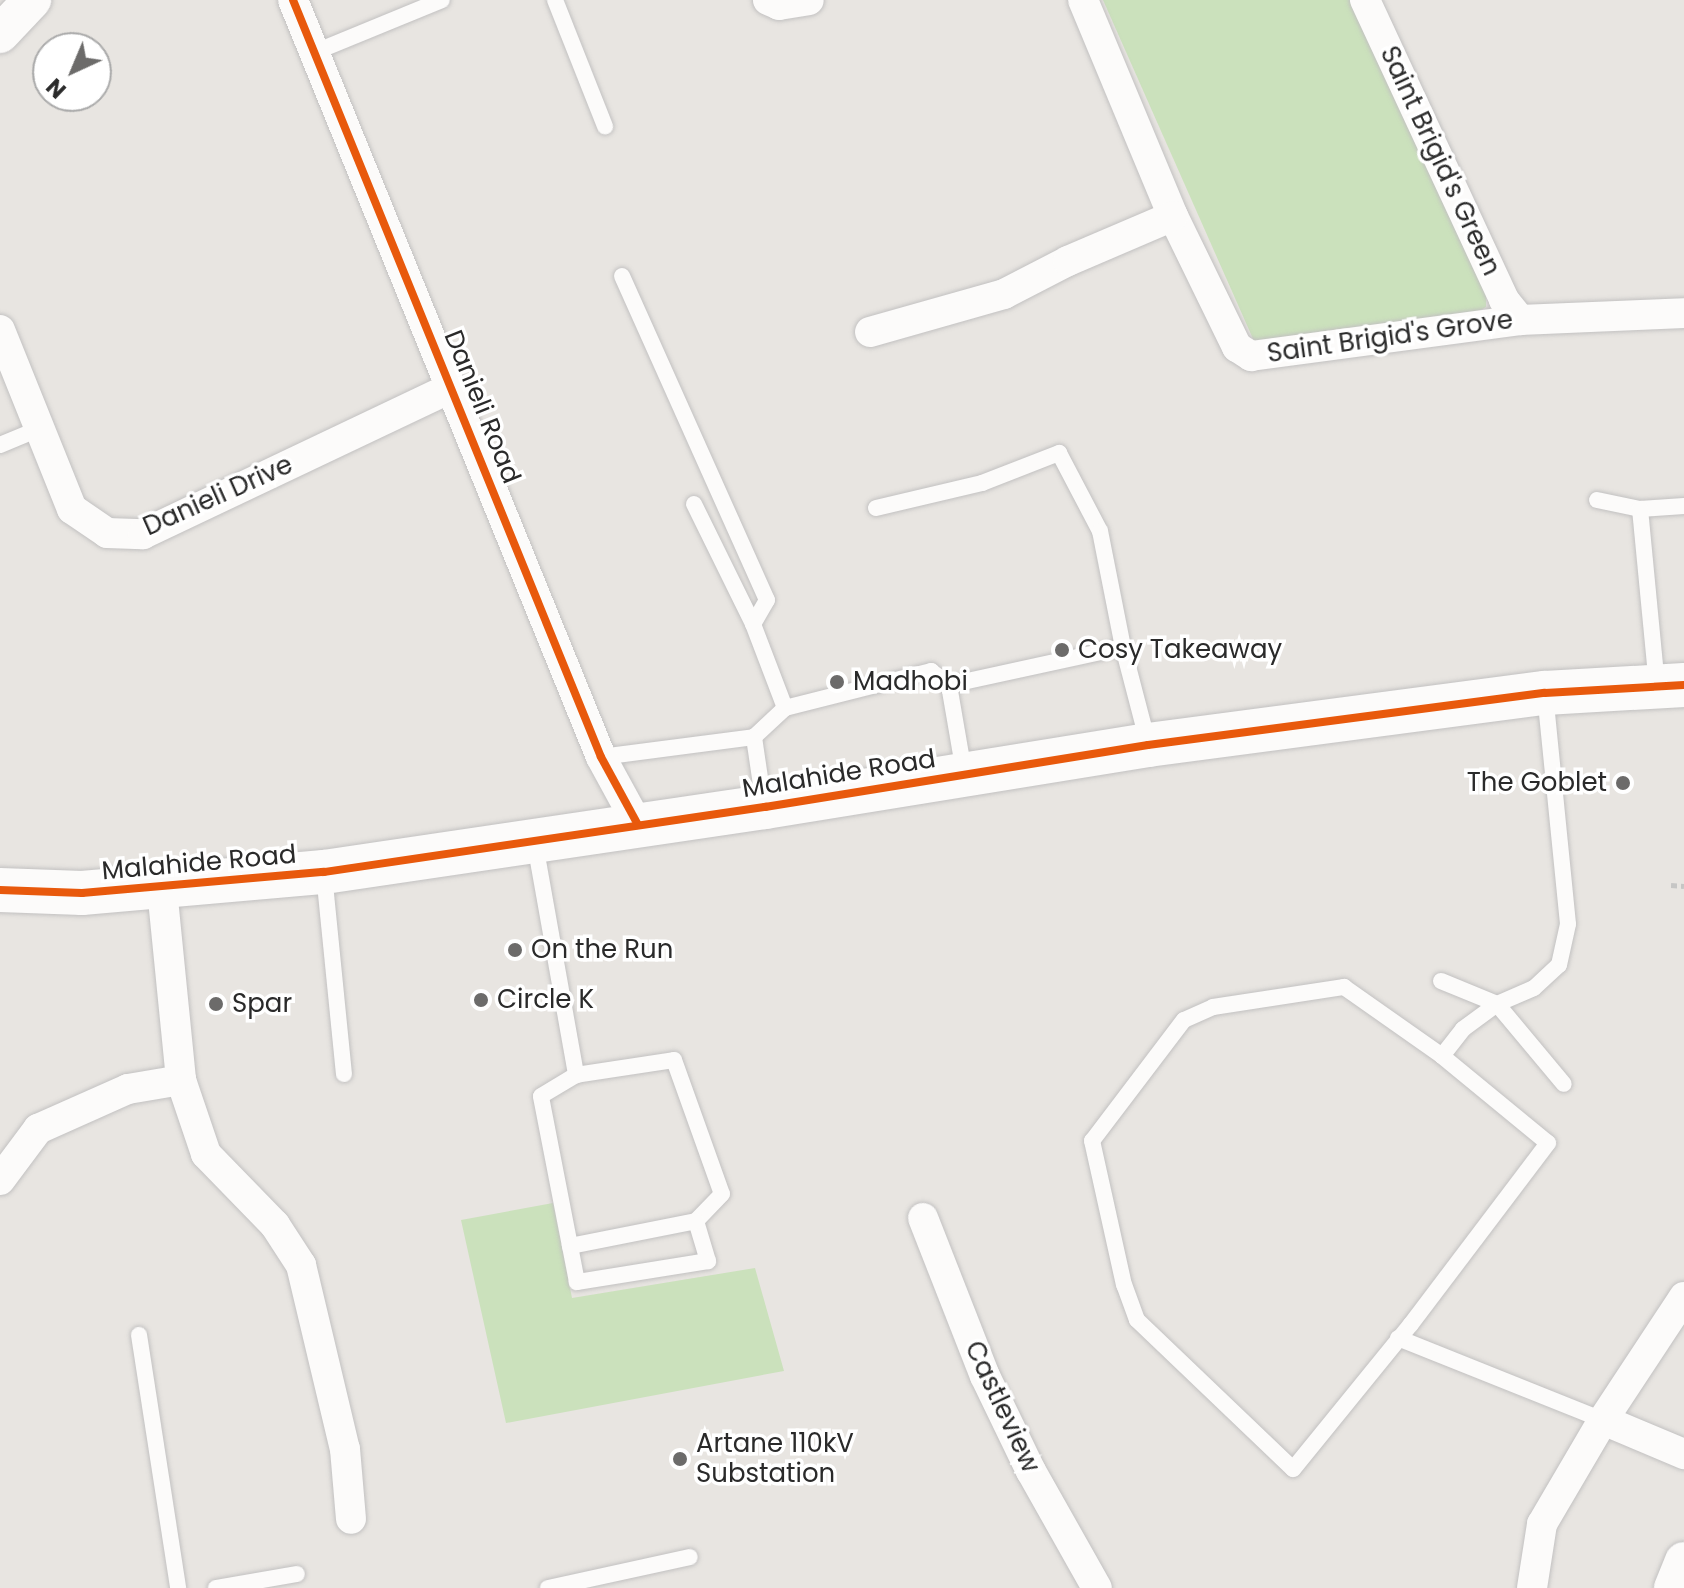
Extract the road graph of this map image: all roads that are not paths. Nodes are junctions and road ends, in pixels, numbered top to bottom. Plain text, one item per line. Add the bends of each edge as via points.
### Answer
1 (32, 0) edge
2 (293, 0) edge
3 (442, 0) edge
4 (555, 0) edge
5 (768, 0) edge
6 (809, 0) edge
7 (1083, 0) edge
8 (1365, 0) edge
9 (0, 34) edge
10 (315, 52) junction
11 (605, 126) dead end
12 (1173, 216) junction
13 (622, 276) dead end
14 (1684, 313) edge
15 (1520, 320) junction
16 (0, 330) edge
17 (870, 332) dead end
18 (452, 387) junction
19 (41, 428) junction
20 (0, 445) edge
21 (1597, 500) dead end
22 (694, 504) dead end
23 (1684, 506) edge
24 (876, 508) dead end
25 (1640, 509) junction
26 (753, 624) junction
27 (1123, 647) junction
28 (949, 685) junction
29 (1671, 685) edge
30 (1545, 693) junction
31 (785, 708) junction
32 (754, 737) junction
33 (1148, 745) junction
34 (601, 757) junction
35 (964, 774) junction
36 (765, 807) junction
37 (638, 825) junction
38 (535, 842) junction
39 (324, 872) junction
40 (162, 889) junction
41 (0, 890) edge
42 (1441, 981) dead end
43 (1497, 1004) junction
44 (1442, 1056) junction
45 (344, 1074) dead end
46 (576, 1075) junction
47 (181, 1080) junction
48 (1564, 1084) dead end
49 (0, 1180) edge
50 (923, 1218) dead end
51 (696, 1221) junction
52 (570, 1246) junction
53 (1684, 1297) edge
54 (139, 1335) dead end
55 (1398, 1338) junction
56 (1603, 1420) junction
57 (1684, 1454) edge
58 (351, 1519) dead end
59 (690, 1557) dead end
60 (1684, 1561) edge
61 (297, 1574) dead end
62 (178, 1588) edge
63 (216, 1588) edge
64 (548, 1588) edge
65 (1097, 1588) edge
66 (1532, 1588) edge
67 (1673, 1588) edge

1 - 9 street
2 - 10 street, Danieli Road
3 - 10 lane
4 - 11 lane
5 - 6 street via 779,5
7 - 12 street, Saint Brigid's Grove
8 - 15 street, Saint Brigid's Green via 1504,300
10 - 18 street, Danieli Road
12 - 15 street, Saint Brigid's Grove via 1237,347 1251,356
12 - 17 street via 1004,294
13 - 26 lane via 767,600
14 - 15 street, Saint Brigid's Grove
16 - 19 street, Danieli Drive
18 - 19 street, Danieli Drive via 143,534 107,533 72,509
18 - 34 street, Danieli Road
19 - 20 lane
21 - 25 lane
22 - 26 lane
23 - 25 lane
24 - 27 lane via 982,483 1059,453 1100,531
25 - 29 lane
26 - 31 lane
27 - 28 lane
27 - 33 lane
28 - 31 lane via 931,671
28 - 35 lane
29 - 30 main road, Malahide Road
30 - 33 main road, Malahide Road
30 - 43 lane via 1568,924 1559,965 1534,988
31 - 32 lane
32 - 34 lane
32 - 36 lane
33 - 35 main road, Malahide Road
34 - 37 street, Danieli Road
35 - 36 main road, Malahide Road
36 - 37 main road, Malahide Road
37 - 38 main road, Malahide Road
38 - 39 main road, Malahide Road
38 - 46 lane
39 - 40 main road, Malahide Road
39 - 45 lane
40 - 41 main road, Malahide Road
40 - 47 street
42 - 43 lane
43 - 44 lane via 1463,1029
43 - 48 lane
44 - 55 lane via 1548,1143
44 - 55 lane via 1344,987 1213,1007 1184,1020 1092,1141 1124,1285 1137,1320 1293,1469
46 - 51 lane via 674,1060 722,1194
46 - 52 lane via 541,1096
47 - 49 street via 128,1089 38,1129
47 - 58 street via 206,1154 275,1225 301,1265 345,1449
50 - 65 street, Castleview via 985,1376
51 - 52 lane
51 - 52 lane via 708,1261 577,1282
53 - 56 street
54 - 62 lane
55 - 56 lane
56 - 57 street
56 - 66 street via 1542,1524
59 - 64 lane
60 - 67 street
61 - 63 lane

